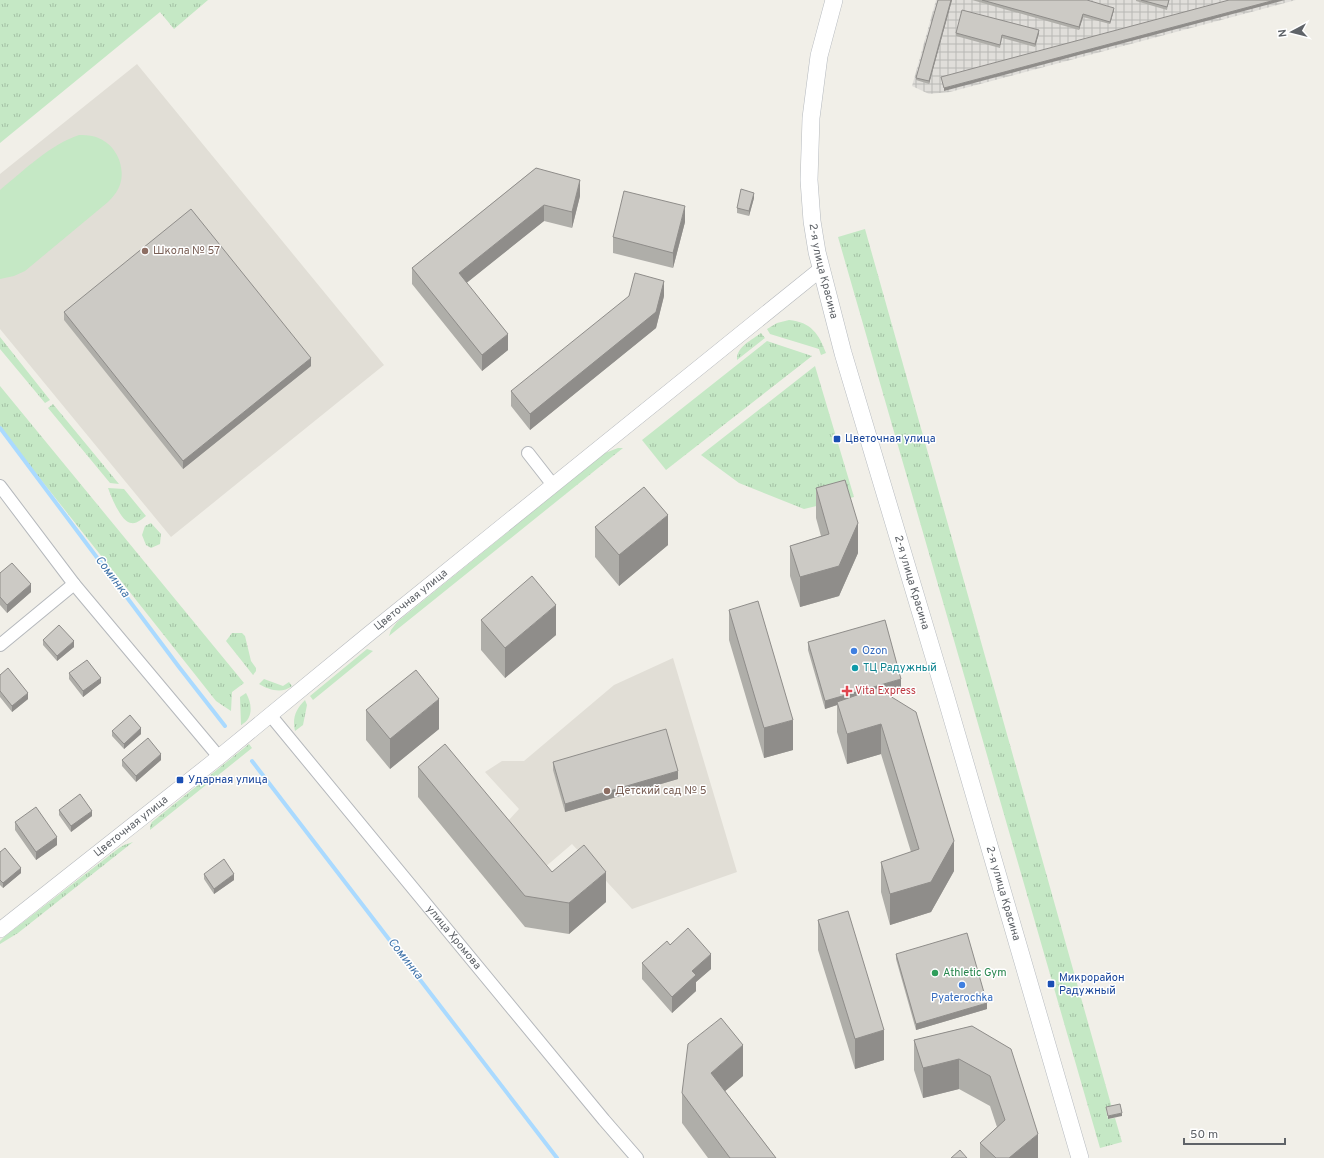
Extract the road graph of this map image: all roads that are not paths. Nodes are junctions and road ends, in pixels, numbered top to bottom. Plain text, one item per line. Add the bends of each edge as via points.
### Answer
1 (834, 0) edge
2 (821, 269) junction
3 (528, 453) dead end
4 (0, 486) edge
5 (553, 486) junction
6 (74, 584) junction
7 (0, 646) edge
8 (271, 716) junction
9 (219, 757) junction
10 (0, 930) edge
11 (638, 1158) edge
12 (1080, 1158) edge

1 - 2 main road, 2-я улица Красина via 816,77 809,139 810,201
2 - 5 street, Цветочная улица
2 - 12 main road, 2-я улица Красина via 843,354
3 - 5 street
4 - 6 street
5 - 8 street, Цветочная улица
6 - 7 street
6 - 9 street
8 - 9 street, Цветочная улица
8 - 11 street, улица Хромова
9 - 10 street, Цветочная улица

